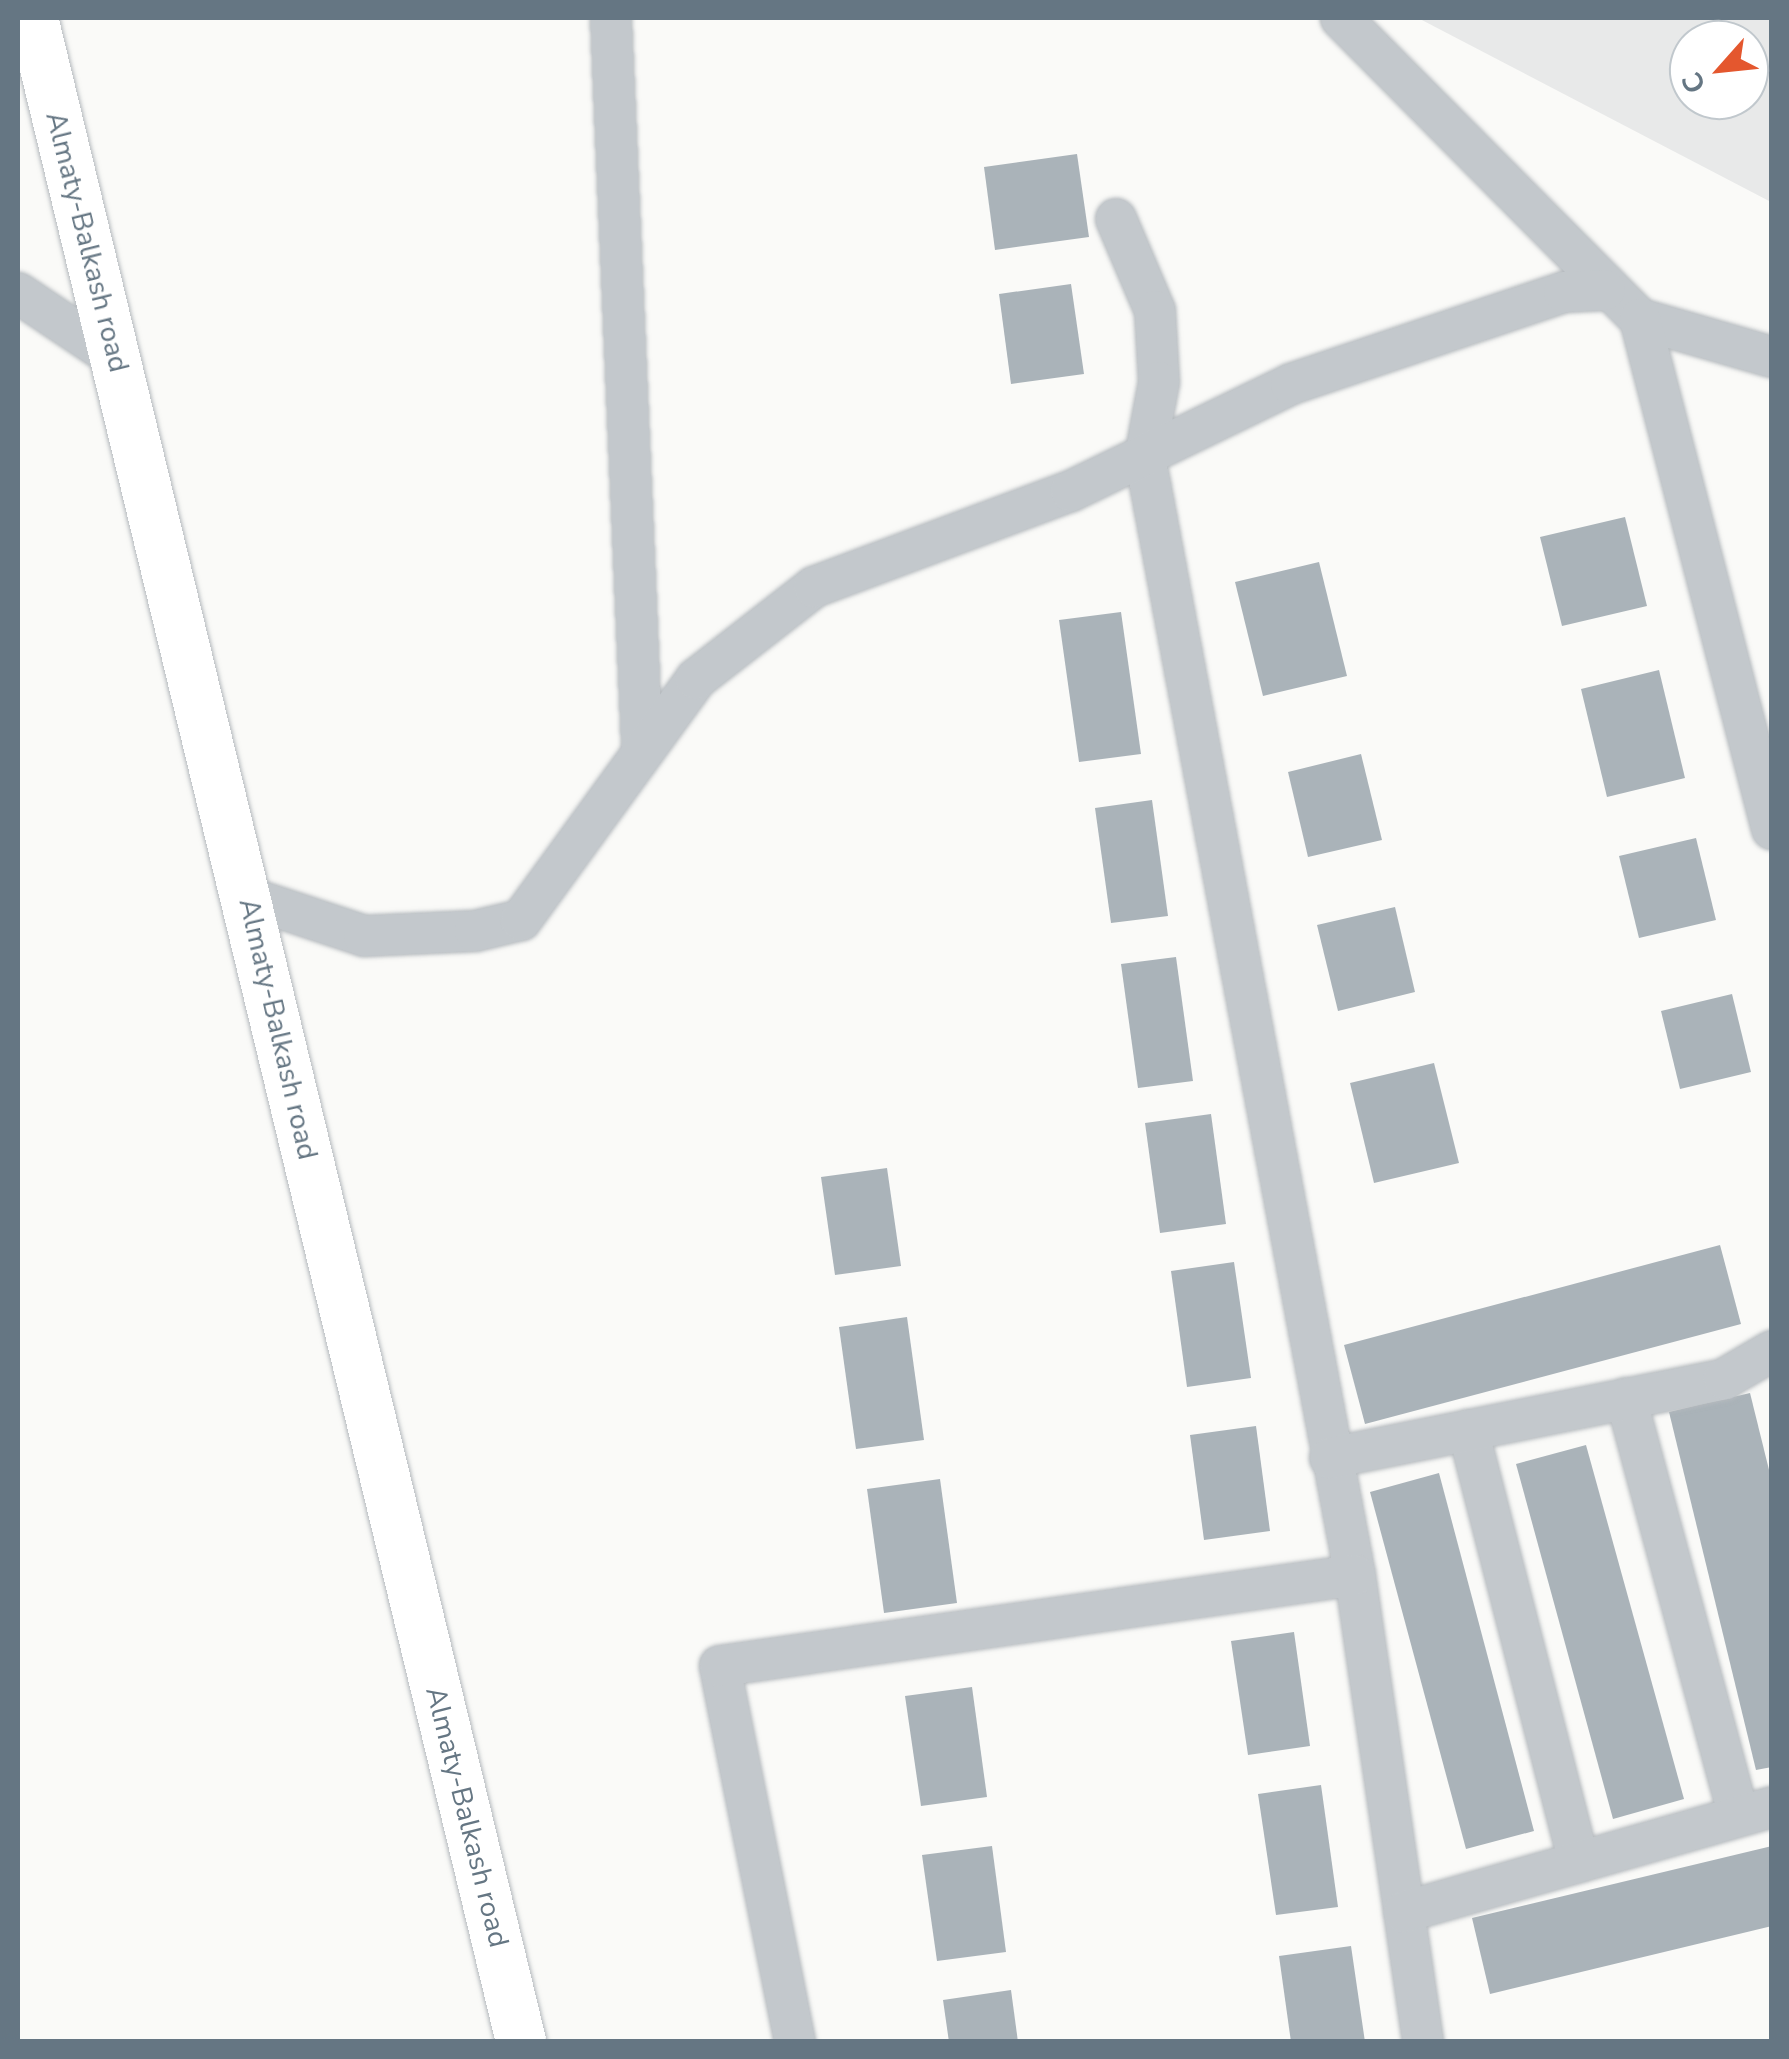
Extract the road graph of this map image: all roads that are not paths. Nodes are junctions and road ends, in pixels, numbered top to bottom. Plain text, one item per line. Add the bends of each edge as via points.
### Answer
1 (33, 18) edge
2 (611, 18) edge
3 (1341, 18) edge
4 (1116, 219) dead end
5 (1604, 290) junction
6 (18, 292) edge
7 (1640, 318) junction
8 (1772, 357) edge
9 (116, 358) junction
10 (1144, 457) junction
11 (642, 746) junction
12 (1772, 829) edge
13 (246, 897) junction
14 (1770, 1356) edge
15 (1626, 1398) junction
16 (1468, 1430) junction
17 (1330, 1458) junction
18 (1354, 1575) junction
19 (1755, 1811) edge
20 (1579, 1862) junction
21 (1404, 1912) junction
22 (521, 2042) edge
23 (794, 2042) edge
24 (1423, 2042) edge

1 - 9 main road, Almaty-Balkash road
2 - 11 lane
3 - 5 lane
4 - 10 lane via 1155,311 1159,382
5 - 7 lane
5 - 10 lane via 1564,292 1291,384
6 - 9 lane
7 - 8 lane
7 - 12 lane
9 - 13 main road, Almaty-Balkash road
10 - 11 lane via 983,526 814,587 696,679
10 - 17 lane
11 - 13 lane via 522,920 475,931 364,936
13 - 22 main road, Almaty-Balkash road
14 - 15 lane via 1724,1379
15 - 16 lane
15 - 19 lane
16 - 17 lane
16 - 20 lane
17 - 18 lane
18 - 21 lane
18 - 23 lane via 720,1666
19 - 20 lane
20 - 21 lane
21 - 24 lane

